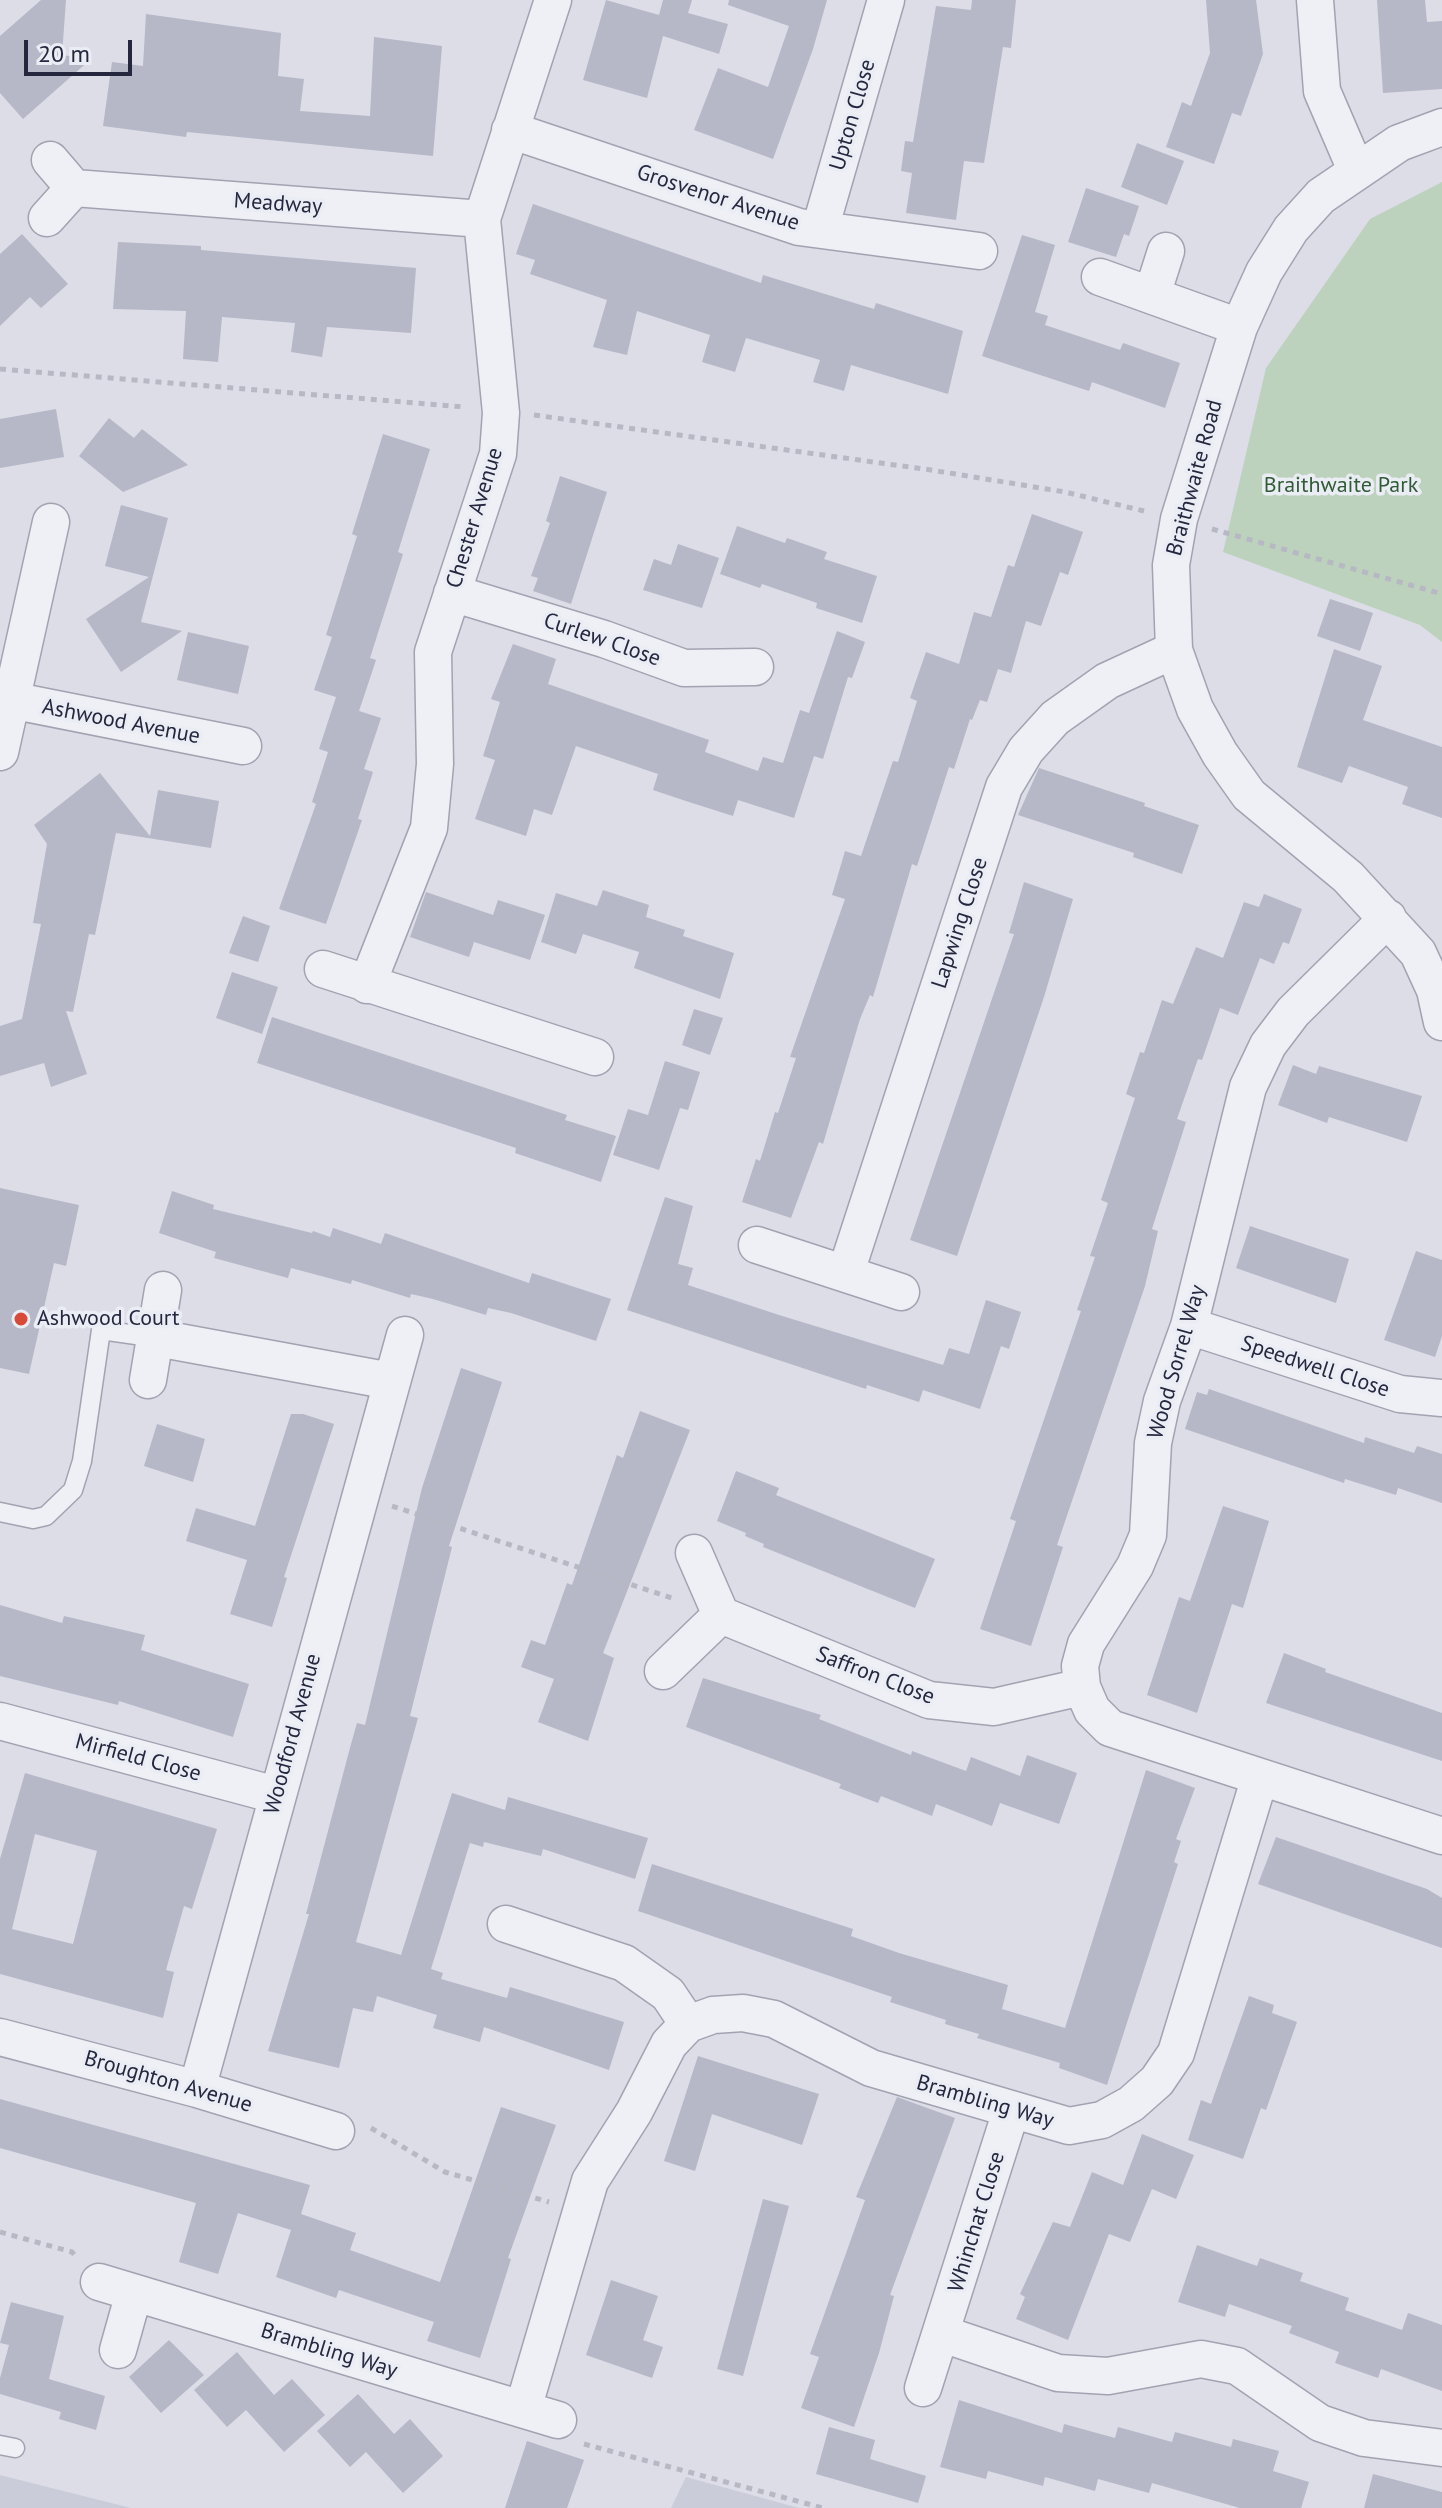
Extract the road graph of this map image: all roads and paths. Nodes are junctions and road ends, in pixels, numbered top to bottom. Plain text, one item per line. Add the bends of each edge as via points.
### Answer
1 (553, 0) edge
2 (886, 0) edge
3 (1315, 0) edge
4 (1442, 127) edge
5 (510, 130) junction
6 (50, 160) dead end
7 (1356, 170) junction
8 (74, 188) junction
9 (47, 218) dead end
10 (482, 219) junction
11 (820, 229) junction
12 (979, 251) dead end
13 (1166, 251) dead end
14 (1100, 277) dead end
15 (1152, 295) junction
16 (1239, 327) junction
17 (0, 369) edge
18 (501, 413) junction
19 (1179, 519) junction
20 (51, 522) dead end
21 (452, 593) junction
22 (1442, 594) edge
23 (1174, 650) junction
24 (755, 667) dead end
25 (5, 698) edge
26 (243, 746) dead end
27 (0, 752) edge
28 (1388, 918) junction
29 (323, 969) dead end
30 (367, 985) junction
31 (1442, 1022) edge
32 (595, 1057) dead end
33 (757, 1245) dead end
34 (846, 1272) junction
35 (163, 1290) dead end
36 (901, 1292) dead end
37 (1189, 1326) junction
38 (405, 1335) dead end
39 (157, 1338) junction
40 (148, 1380) dead end
41 (391, 1381) junction
42 (1442, 1398) edge
43 (359, 1495) junction
44 (0, 1512) edge
45 (694, 1553) dead end
46 (721, 1615) junction
47 (663, 1671) dead end
48 (1082, 1687) junction
49 (0, 1721) edge
50 (1259, 1780) junction
51 (276, 1795) junction
52 (1442, 1836) edge
53 (506, 1924) dead end
54 (688, 2024) junction
55 (0, 2037) edge
56 (197, 2089) junction
57 (1011, 2111) junction
58 (336, 2131) joint
59 (581, 2212) junction
60 (0, 2232) edge
61 (99, 2282) joint
62 (134, 2293) junction
63 (943, 2334) junction
64 (118, 2350) dead end
65 (923, 2388) dead end
66 (523, 2409) junction
67 (558, 2420) joint
68 (1442, 2448) edge
69 (823, 2508) edge

1 - 5 street, Chester Avenue
2 - 11 street, Upton Close
3 - 7 street via 1322,91
4 - 7 street, Braithwaite Road via 1399,143
5 - 10 street, Chester Avenue
5 - 11 street, Grosvenor Avenue via 799,227
6 - 8 street
7 - 16 street, Braithwaite Road via 1321,196 1291,229
8 - 9 street
8 - 10 street, Meadway
10 - 18 street, Chester Avenue
11 - 12 street, Grosvenor Avenue
13 - 15 street
14 - 15 street
15 - 16 street
16 - 19 street, Braithwaite Road
17 - 18 path
18 - 19 path via 931,470 1065,492
18 - 21 street, Chester Avenue via 498,454
19 - 22 path
19 - 23 street, Braithwaite Road via 1171,565
20 - 25 street
21 - 24 street, Curlew Close via 684,668
21 - 30 street, Chester Avenue via 433,652 435,764 429,828
23 - 28 street, Braithwaite Road via 1195,709 1249,795 1348,877
23 - 34 street, Lapwing Close via 1107,681 1067,708 1026,750 1004,787
25 - 26 street, Ashwood Avenue
25 - 27 street
28 - 31 street, Braithwaite Road via 1418,953
28 - 37 street, Wood Sorrel Way via 1293,1012 1248,1087
29 - 30 street
30 - 32 street
33 - 34 street
34 - 36 street
35 - 39 street
37 - 42 street, Speedwell Close via 1400,1394
37 - 48 street, Wood Sorrel Way via 1153,1443 1148,1535 1135,1566 1086,1644
38 - 41 street, Woodford Avenue
39 - 40 street
39 - 41 street
39 - 44 lane via 101,1330 73,1490 46,1516 33,1519
41 - 43 street, Woodford Avenue
43 - 46 path
43 - 51 street, Woodford Avenue
45 - 46 street
46 - 47 street
46 - 48 street, Saffron Close via 929,1700 994,1707
48 - 50 street via 1092,1710 1110,1728
49 - 51 street, Mirfield Close
50 - 52 street
50 - 57 street, Brambling Way via 1176,2053 1157,2081 1102,2120 1069,2126
51 - 56 street, Woodford Avenue
53 - 54 street via 624,1963 668,1994
54 - 57 street, Brambling Way via 743,2013 774,2019 871,2068
54 - 59 street via 669,2044 611,2144 590,2181
55 - 56 street, Broughton Avenue
56 - 58 street, Broughton Avenue
57 - 63 street, Whinchat Close
58 - 59 path via 355,2125 372,2128 445,2172
59 - 66 street
60 - 61 path via 72,2252
61 - 62 street, Brambling Way
62 - 64 street
62 - 66 street, Brambling Way
63 - 65 street, Whinchat Close
63 - 68 street via 1058,2373 1108,2376 1201,2359 1237,2366 1320,2423 1364,2438
66 - 67 street, Brambling Way
67 - 69 path via 570,2440

